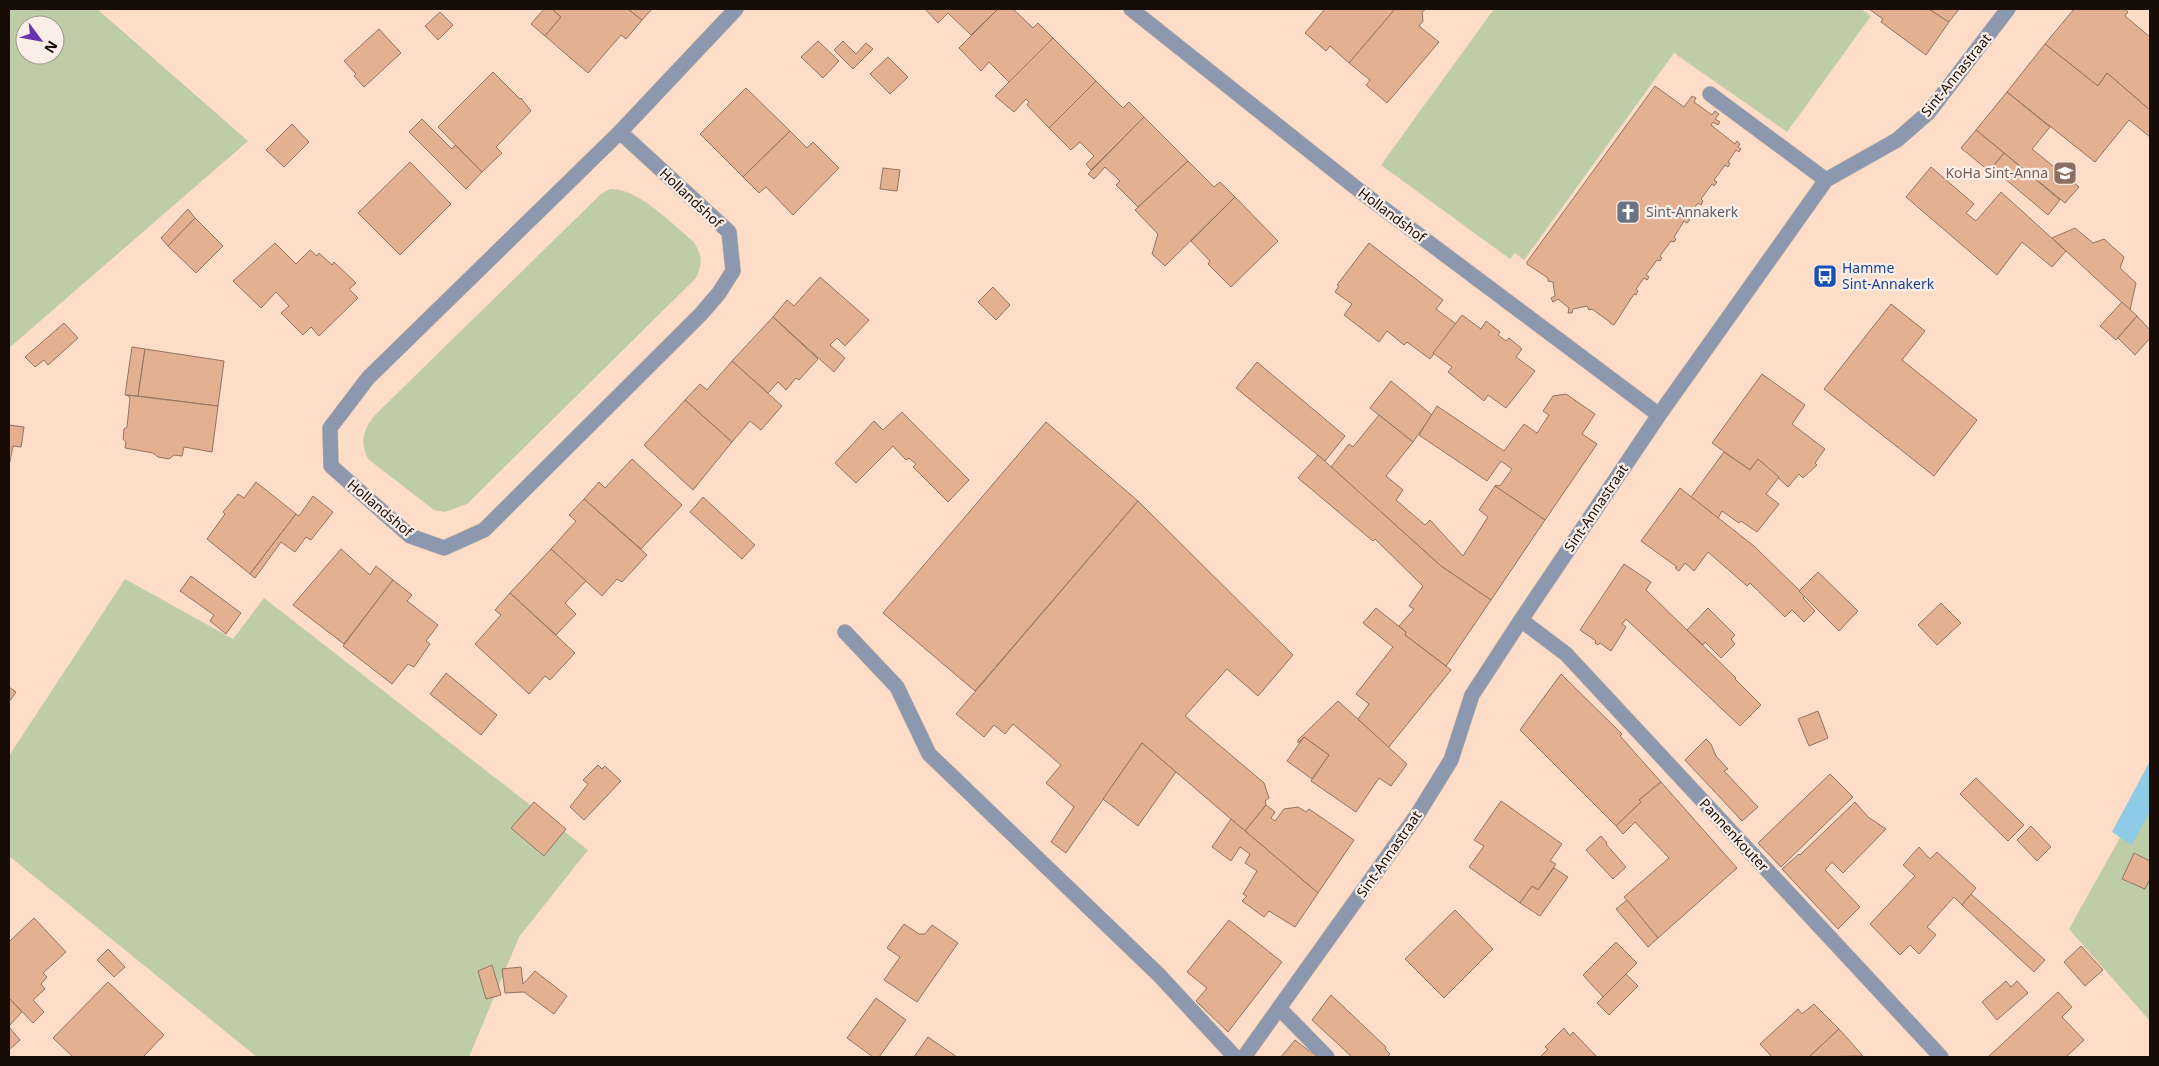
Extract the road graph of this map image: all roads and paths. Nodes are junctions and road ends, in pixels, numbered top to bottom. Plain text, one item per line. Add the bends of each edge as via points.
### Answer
1 (736, 9) edge
2 (1131, 9) edge
3 (2008, 9) edge
4 (1710, 94) dead end
5 (620, 132) junction
6 (1826, 180) junction
7 (1659, 415) junction
8 (1521, 620) junction
9 (844, 632) dead end
10 (1280, 1008) junction
11 (1235, 1057) edge
12 (1244, 1057) edge
13 (1327, 1057) edge
14 (1941, 1057) edge

1 - 5 street, Hollandshof
2 - 7 street, Hollandshof via 1360,192
3 - 6 street, Sint-Annastraat via 1929,112 1897,140
4 - 6 street
5 - 5 street, Hollandshof via 368,378 330,428 331,466 410,536 444,548 484,530 701,314 733,271 729,232
6 - 7 street, Sint-Annastraat
7 - 8 street, Sint-Annastraat
8 - 10 street, Sint-Annastraat via 1472,696 1451,760 1417,815
8 - 14 street, Pannenkouter via 1566,654
9 - 11 street via 897,687 929,754 1159,975
10 - 12 street, Sint-Annastraat
10 - 13 street

